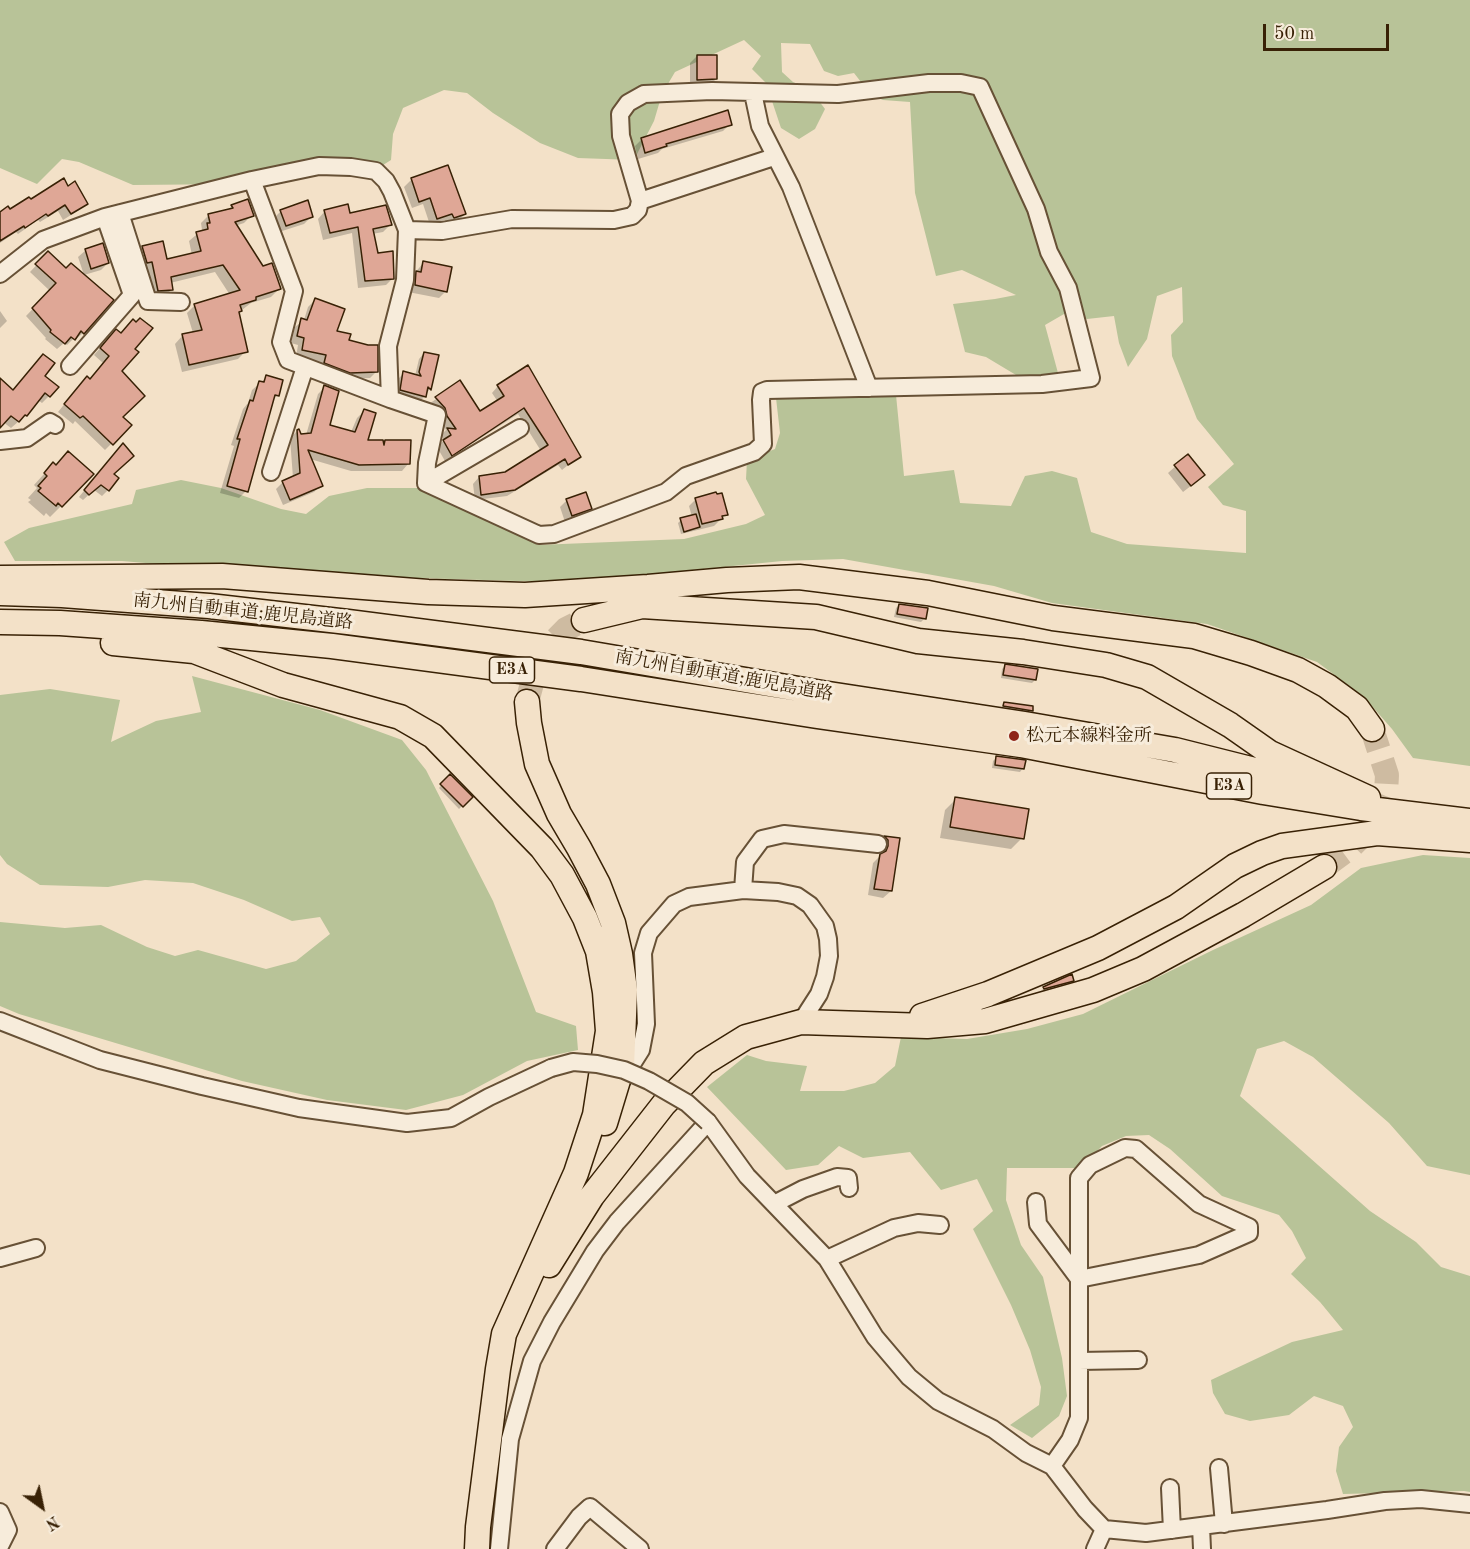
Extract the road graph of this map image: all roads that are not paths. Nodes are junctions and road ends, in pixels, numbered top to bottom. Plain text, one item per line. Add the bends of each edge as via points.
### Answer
1 (753, 93) junction
2 (774, 157) junction
3 (252, 180) junction
4 (640, 201) junction
5 (113, 215) junction
6 (407, 230) junction
7 (0, 274) edge
8 (181, 302) dead end
9 (70, 366) dead end
10 (305, 367) junction
11 (869, 388) junction
12 (390, 399) junction
13 (55, 424) dead end
14 (520, 428) dead end
15 (0, 441) edge
16 (271, 472) dead end
17 (426, 483) junction
18 (0, 578) edge
19 (0, 593) edge
20 (584, 620) tunnel mouth
21 (0, 622) edge
22 (0, 632) edge
23 (527, 702) tunnel mouth
24 (1372, 729) tunnel mouth
25 (1368, 798) junction
26 (1439, 818) junction
27 (1470, 821) edge
28 (1470, 840) edge
29 (879, 844) dead end
30 (1324, 867) tunnel mouth
31 (743, 890) junction
32 (0, 1021) edge
33 (801, 1022) junction
34 (830, 1024) junction
35 (617, 1089) junction
36 (708, 1122) junction
37 (849, 1188) dead end
38 (1036, 1202) dead end
39 (774, 1204) junction
40 (940, 1225) dead end
41 (544, 1242) junction
42 (36, 1248) dead end
43 (0, 1258) edge
44 (827, 1259) junction
45 (1079, 1279) junction
46 (1138, 1360) dead end
47 (1079, 1361) junction
48 (498, 1369) junction
49 (1052, 1466) junction
50 (1219, 1468) dead end
51 (1170, 1488) dead end
52 (1470, 1504) edge
53 (0, 1512) edge
54 (1224, 1524) junction
55 (1201, 1526) junction
56 (1104, 1529) junction
57 (1172, 1530) junction
58 (0, 1546) edge
59 (477, 1549) edge
60 (499, 1549) edge
61 (555, 1549) edge
62 (640, 1549) edge
63 (1095, 1549) edge
64 (1202, 1549) edge

1 - 2 street via 760,126
1 - 4 street via 644,94 628,103 620,114 621,136
1 - 11 street via 838,94 961,82 980,87 1068,288 1091,378 1042,384
2 - 4 street
2 - 11 street via 791,187
3 - 5 street
3 - 6 street via 319,166 376,171 392,192
3 - 10 street via 294,291 281,342 288,360
4 - 6 street via 632,216 614,220 512,219 442,231
5 - 7 street via 43,240
5 - 8 street via 148,301
5 - 9 street via 132,296
6 - 12 street via 405,280 388,346
10 - 12 street
10 - 16 street
11 - 17 street via 767,390 762,393 763,444 758,449 686,476 666,492 554,534 539,535 526,530
12 - 17 street via 437,415
13 - 15 street via 50,422 27,438
14 - 17 street
18 - 24 highway via 222,576 428,592 525,595 799,577 928,593 1053,618 1194,636 1298,670 1357,708
19 - 25 highway, 南九州自動車道;鹿児島道路 / E3A via 209,606 581,652 1175,750
20 - 25 highway via 642,606 816,617 918,641 1106,665 1147,677 1270,753
21 - 26 highway, 南九州自動車道;鹿児島道路 / E3A via 213,634 581,679 1021,745 1263,792
22 - 41 highway via 194,651 283,685 400,717 433,736 542,848 562,875 598,951 608,1031 595,1115 576,1173
23 - 35 highway via 537,764 559,814 598,884 613,923 625,990 622,1067
25 - 26 highway, 南九州自動車道;鹿児島道路 / E3A
26 - 27 highway, 南九州自動車道;鹿児島道路 / E3A
28 - 34 highway via 1377,833 1282,846 1235,866 1141,927 988,994 903,1020
29 - 31 street via 784,834 762,839 745,862
30 - 34 highway via 1143,969 1093,990 985,1021 927,1026
31 - 33 street via 797,897 810,905 825,926 829,956 825,977
31 - 35 street via 689,897 674,904 650,933 643,953 646,1024 641,1050
32 - 36 street, bridge via 100,1060 179,1080 300,1108 407,1124 451,1118 551,1068 573,1062 624,1070 650,1081 687,1103
33 - 34 highway
33 - 48 highway via 746,1036 704,1064 664,1104 562,1241 529,1300
35 - 41 highway via 592,1159
36 - 39 street via 747,1176
36 - 60 street via 595,1251 532,1361 510,1439
37 - 39 street via 848,1178 837,1177
38 - 45 street via 1038,1224
39 - 44 street
40 - 44 street via 918,1223 894,1228
41 - 48 highway via 504,1334
42 - 43 street
44 - 49 street via 875,1336 909,1377 938,1401
45 - 45 street via 1079,1178 1090,1165 1125,1148 1136,1149 1199,1204 1248,1227 1249,1233 1199,1255
45 - 47 street
46 - 47 street
47 - 49 street via 1079,1418
48 - 59 highway
49 - 56 street
50 - 54 street
51 - 57 street
52 - 54 street via 1421,1499 1385,1501
53 - 58 street via 8,1530
54 - 55 street
55 - 57 street
55 - 64 street
56 - 57 street via 1146,1533
56 - 63 street
61 - 62 street via 590,1507

